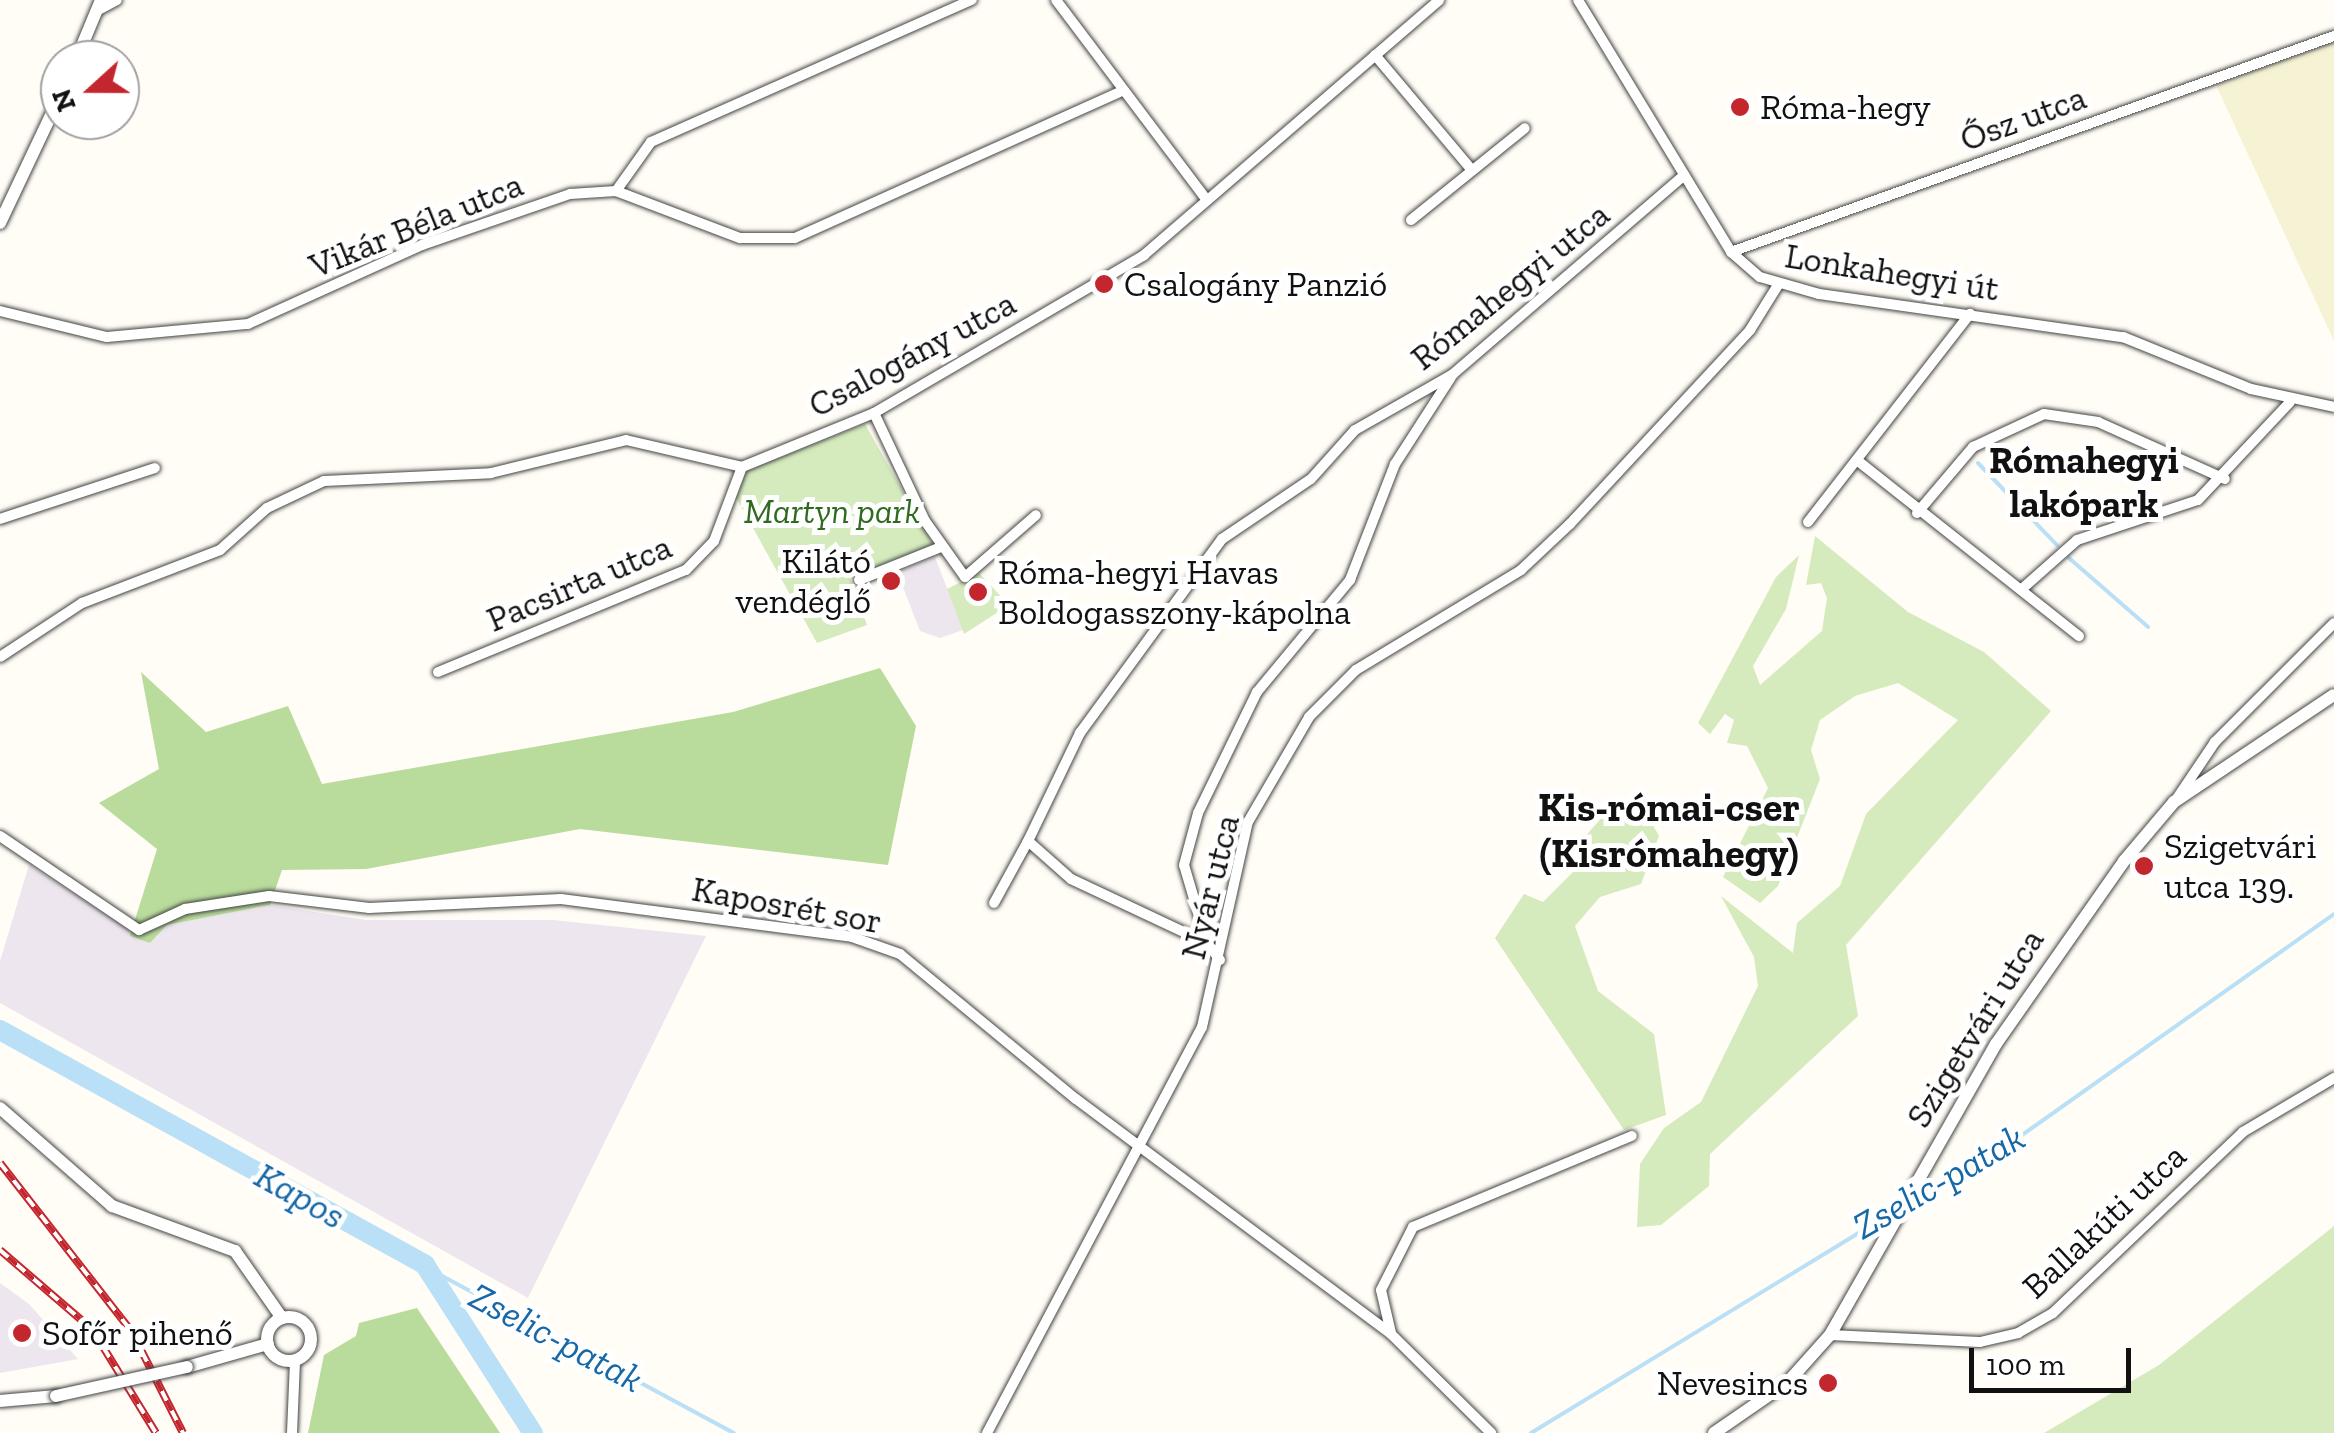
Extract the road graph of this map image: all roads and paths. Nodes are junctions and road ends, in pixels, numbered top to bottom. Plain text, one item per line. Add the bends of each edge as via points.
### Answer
1 (117, 0) edge
2 (972, 0) edge
3 (1056, 0) edge
4 (1439, 0) edge
5 (1578, 0) edge
6 (101, 5) edge
7 (2334, 36) edge
8 (85, 40) edge
9 (1375, 55) junction
10 (1120, 92) junction
11 (1525, 128) dead end
12 (40, 139) edge
13 (1471, 169) junction
14 (1684, 175) junction
15 (616, 191) junction
16 (1206, 199) junction
17 (1411, 220) dead end
18 (0, 224) edge
19 (1731, 252) junction
20 (1778, 284) junction
21 (0, 310) edge
22 (1970, 314) junction
23 (1453, 374) junction
24 (2290, 402) junction
25 (2334, 407) edge
26 (874, 413) junction
27 (1858, 461) junction
28 (742, 467) junction
29 (156, 468) dead end
30 (2225, 478) junction
31 (1917, 513) junction
32 (1036, 515) dead end
33 (0, 518) edge
34 (1808, 522) dead end
35 (941, 547) junction
36 (859, 580) dead end
37 (2023, 588) junction
38 (2334, 622) edge
39 (2079, 636) dead end
40 (0, 658) edge
41 (438, 672) dead end
42 (2334, 695) edge
43 (2174, 802) junction
44 (0, 836) edge
45 (1028, 841) junction
46 (994, 903) dead end
47 (1206, 943) junction
48 (1220, 960) junction
49 (2334, 1078) edge
50 (0, 1108) edge
51 (1632, 1136) dead end
52 (1143, 1144) junction
53 (282, 1318) junction
54 (1392, 1334) junction
55 (1830, 1335) junction
56 (268, 1344) junction
57 (294, 1360) junction
58 (0, 1400) edge
59 (292, 1433) edge
60 (988, 1433) edge
61 (1491, 1433) edge
62 (1714, 1433) edge

1 - 6 street
2 - 15 street via 651,142
3 - 10 street
4 - 9 street, Csalogány utca
5 - 14 street, Lonkahegyi út
6 - 8 street
7 - 19 street, Ősz utca
9 - 13 street
9 - 16 street, Csalogány utca
10 - 15 street, Vikár Béla utca via 795,238 740,238
10 - 16 street
11 - 13 street
12 - 18 street
13 - 17 street
14 - 19 street, Lonkahegyi út
14 - 23 street, Rómahegyi utca
15 - 21 street, Vikár Béla utca via 570,194 422,245 248,324 107,338
16 - 26 street, Csalogány utca via 1144,255
19 - 20 street, Lonkahegyi út
20 - 22 street, Lonkahegyi út
20 - 48 street, Nyár utca via 1750,330 1570,524 1520,570 1356,670 1310,717 1248,822
22 - 24 street, Lonkahegyi út via 2124,337
22 - 27 street
23 - 45 street, Rómahegyi utca via 1355,430 1299,488 1222,538 1080,733
23 - 47 street via 1395,464 1350,580 1257,692 1198,812 1184,865
24 - 25 street, Lonkahegyi út
24 - 30 street
26 - 28 street, Csalogány utca
26 - 35 street
27 - 31 street
27 - 34 street
28 - 40 street via 626,440 506,471 324,481 267,508 220,550 82,603
28 - 41 street, Pacsirta utca via 714,541 686,570
29 - 33 street
30 - 31 street via 2098,422 2044,414 1973,447
30 - 37 street via 2176,510 2077,540
31 - 37 street
32 - 35 street via 965,577
35 - 36 street
37 - 39 street
38 - 43 street via 2215,742
42 - 43 street, Szigetvári utca
43 - 55 street, Szigetvári utca via 2056,950 1887,1228
44 - 52 street, Kaposrét sor via 139,930 200,905 269,896 369,908 561,899 852,937 943,981 1076,1100
45 - 46 street, Rómahegyi utca
45 - 47 street via 1071,879
47 - 48 street
48 - 52 street, Nyár utca via 1202,1027
49 - 55 street, Ballakúti utca via 2243,1132 2053,1313 2018,1333 1980,1342
50 - 53 street via 112,1206 235,1251
51 - 54 street via 1414,1227 1381,1290
52 - 54 street, Kaposrét sor
52 - 60 street, Nyár utca
53 - 56 street
53 - 57 street via 310,1332
54 - 61 street, Kaposrét sor
55 - 62 street, Szigetvári utca via 1788,1382
56 - 57 street
56 - 58 street, bridge via 56,1396
57 - 59 street

